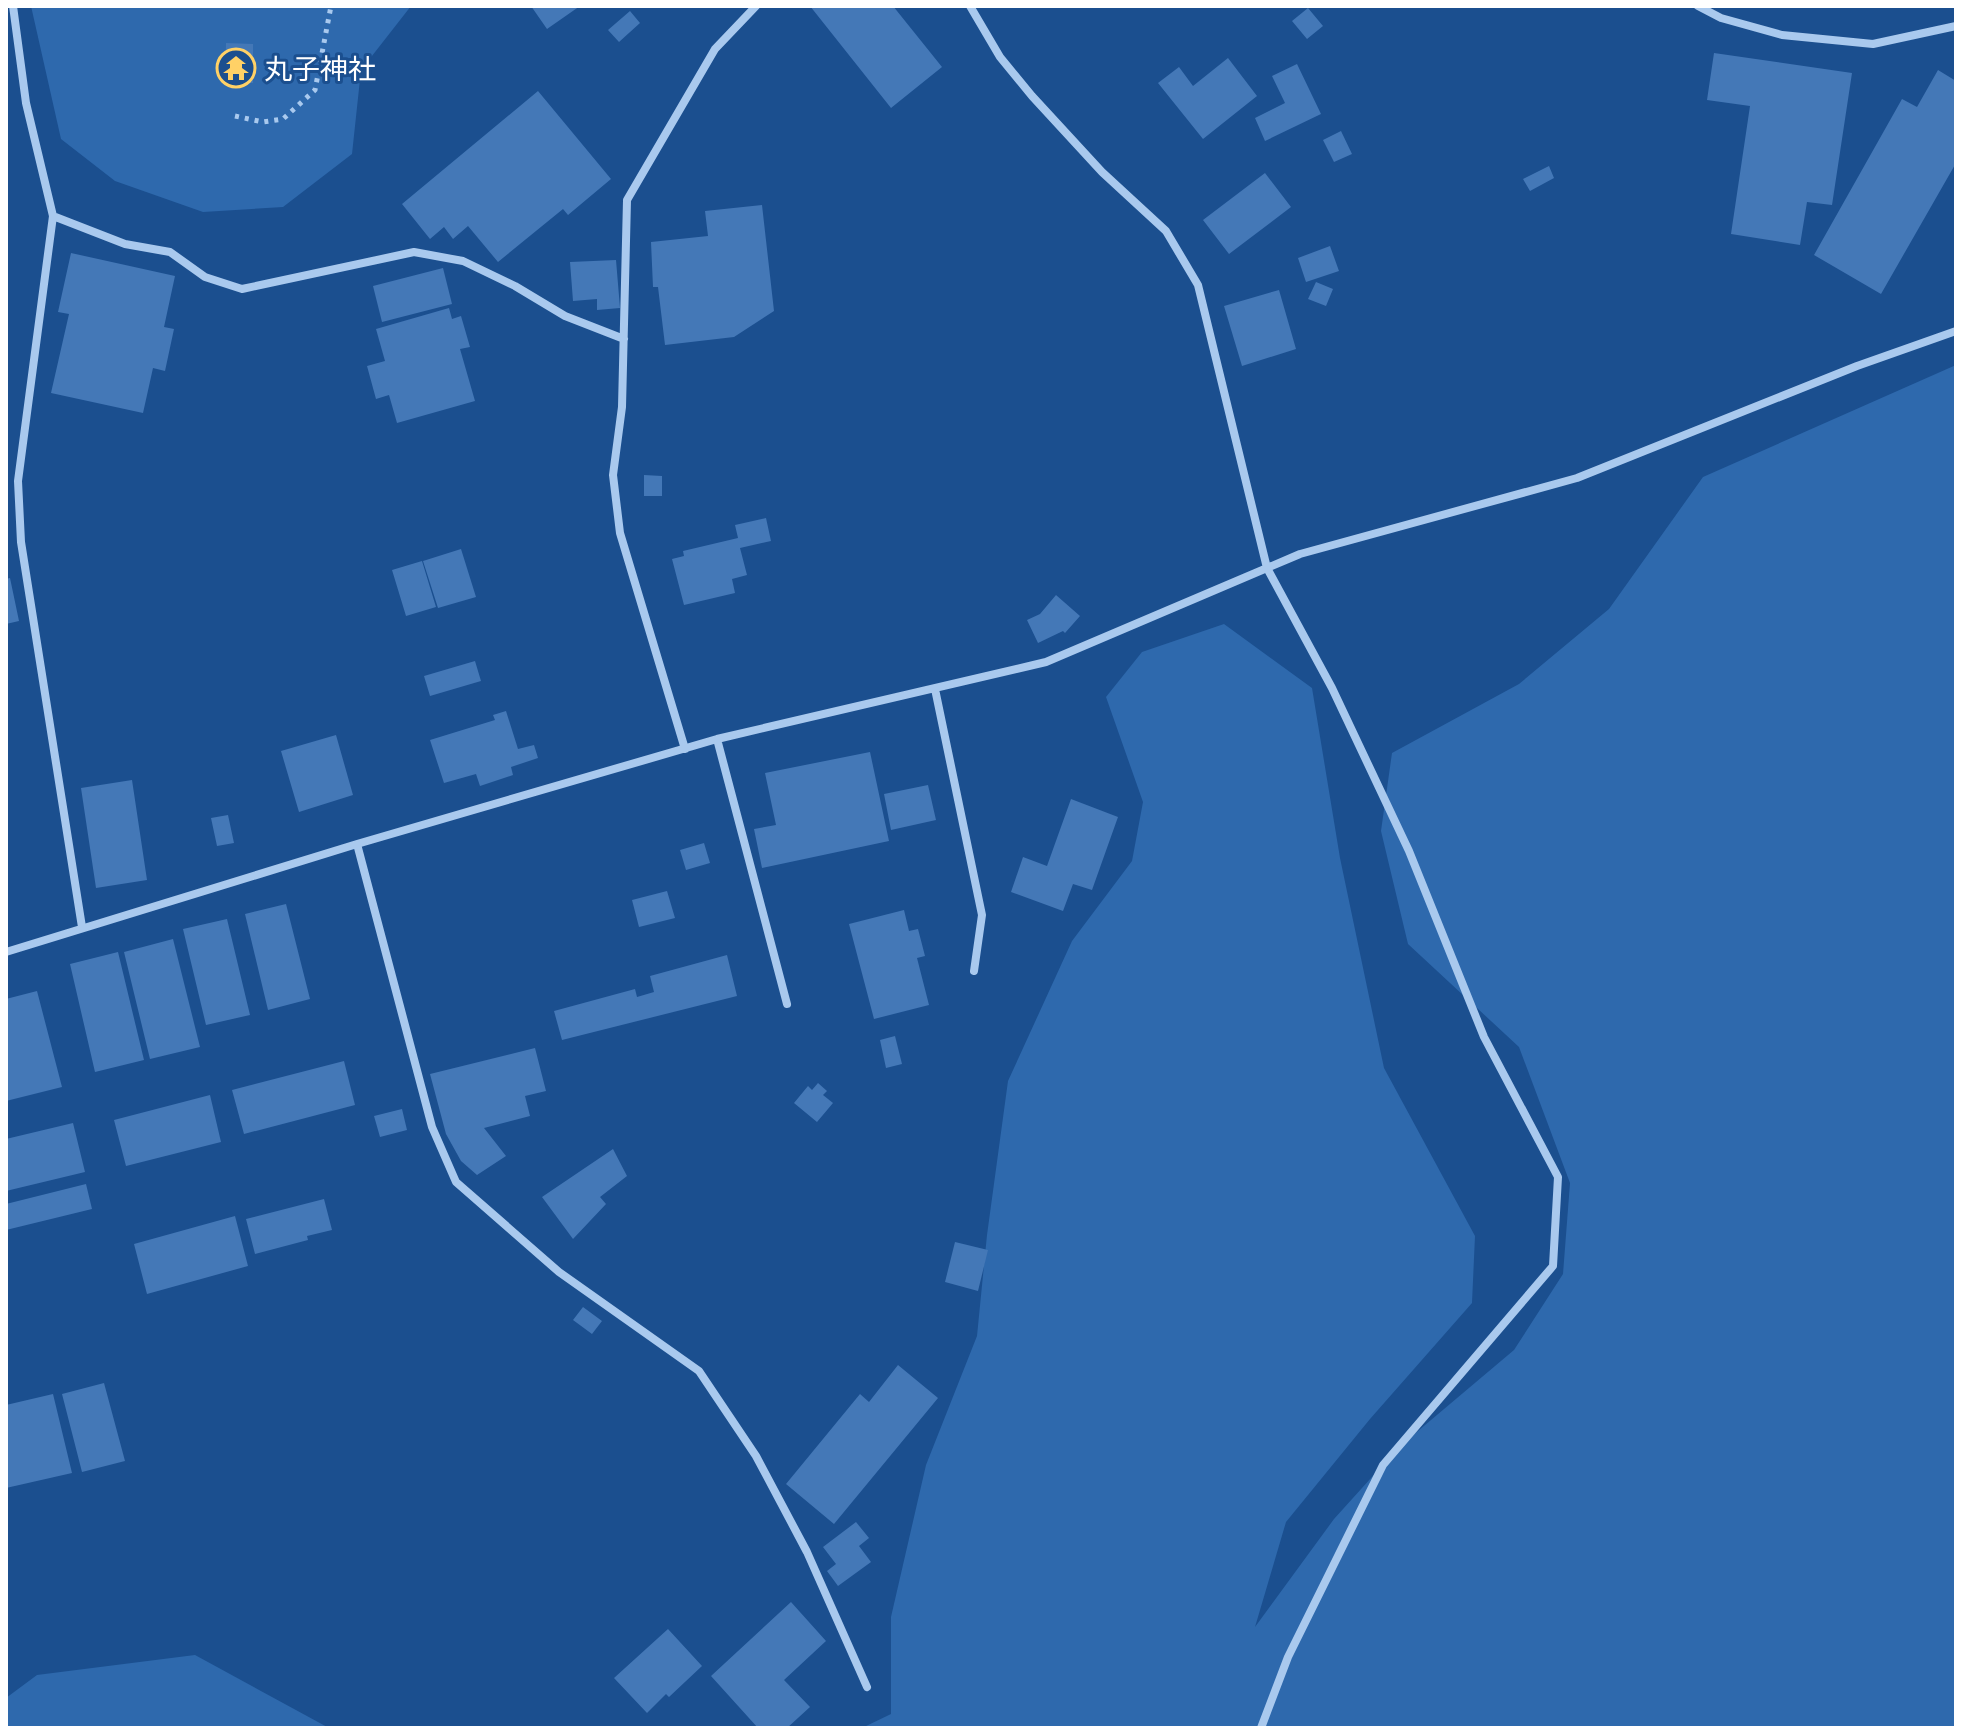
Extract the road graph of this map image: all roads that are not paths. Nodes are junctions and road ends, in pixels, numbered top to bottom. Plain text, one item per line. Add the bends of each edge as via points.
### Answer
1 (13, 6) edge
2 (756, 6) edge
3 (970, 6) edge
4 (1698, 6) edge
5 (1956, 26) edge
6 (53, 216) junction
7 (1956, 331) edge
8 (624, 339) junction
9 (1267, 568) junction
10 (935, 689) junction
11 (717, 739) junction
12 (685, 749) junction
13 (357, 844) junction
14 (82, 927) junction
15 (6, 952) edge
16 (974, 971) dead end
17 (787, 1004) dead end
18 (867, 1687) dead end
19 (1261, 1728) edge

1 - 6 street via 26,103
2 - 8 street via 715,49 627,200
3 - 9 street via 1000,57 1102,172 1166,231 1198,285
4 - 5 street via 1782,35 1873,44
6 - 8 street via 125,244 170,252 205,277 242,289 414,252 463,261 565,316
6 - 14 street via 18,481 21,542
7 - 9 street via 1577,478 1300,554
8 - 12 street via 613,475 620,533
9 - 10 street via 1046,662
9 - 19 street via 1332,688 1409,851 1484,1037 1558,1177 1553,1266 1383,1465 1288,1657
10 - 11 street
10 - 16 street via 982,915
11 - 12 street
11 - 17 street
12 - 13 street
13 - 14 street
13 - 18 street via 432,1127 456,1182 559,1272 699,1371 756,1456 807,1552
14 - 15 street

